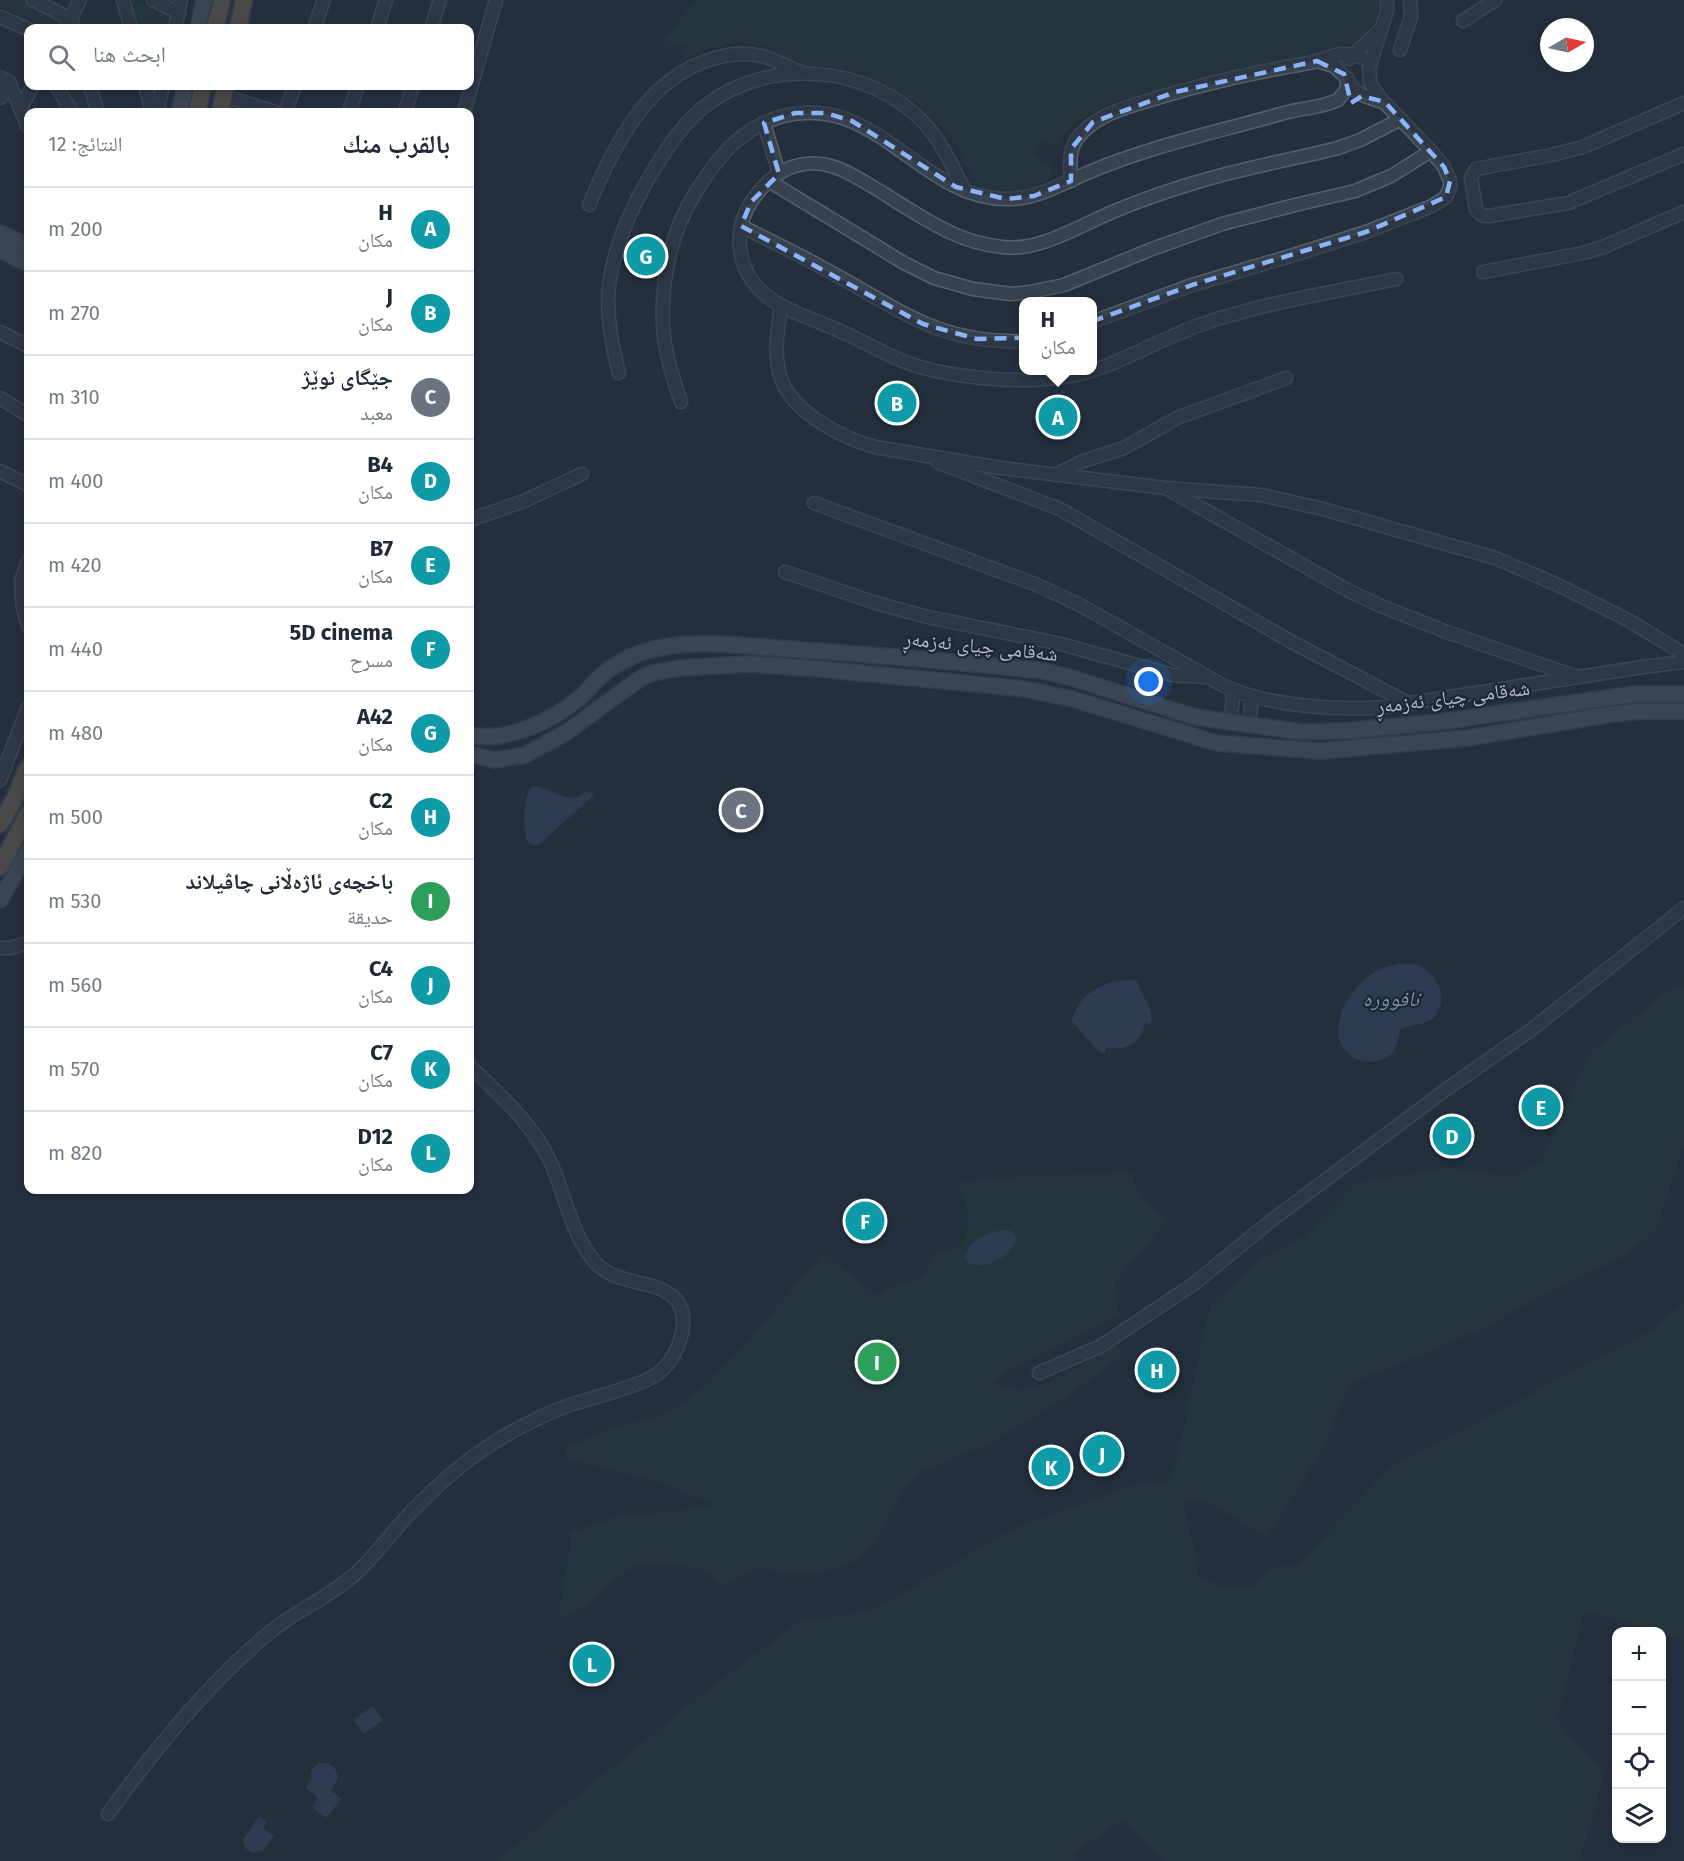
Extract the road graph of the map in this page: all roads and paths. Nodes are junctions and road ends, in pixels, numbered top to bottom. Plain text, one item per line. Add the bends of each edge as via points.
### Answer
1 (33, 0) edge
2 (80, 0) edge
3 (123, 0) edge
4 (153, 0) edge
5 (182, 0) edge
6 (204, 0) edge
7 (324, 0) edge
8 (386, 0) edge
9 (440, 0) edge
10 (496, 0) edge
11 (1387, 0) edge
12 (1410, 0) edge
13 (1495, 0) edge
14 (222, 2) edge
15 (243, 5) edge
16 (178, 13) junction
17 (0, 17) edge
18 (1463, 21) dead end
19 (69, 24) edge
20 (70, 24) edge
21 (130, 24) edge
22 (176, 24) edge
23 (199, 24) edge
24 (216, 24) edge
25 (238, 24) edge
26 (315, 24) edge
27 (378, 24) edge
28 (432, 24) edge
29 (24, 27) edge
30 (1381, 29) junction
31 (1400, 50) dead end
32 (749, 54) junction
33 (1352, 55) junction
34 (1317, 61) junction
35 (1370, 61) junction
36 (803, 74) junction
37 (474, 77) edge
38 (761, 79) junction
39 (1347, 79) junction
40 (1370, 79) junction
41 (5, 80) edge
42 (31, 90) edge
43 (58, 90) edge
44 (91, 90) edge
45 (146, 90) edge
46 (162, 90) edge
47 (184, 90) edge
48 (202, 90) edge
49 (293, 90) edge
50 (357, 90) edge
51 (412, 90) edge
52 (470, 90) edge
53 (1362, 96) junction
54 (0, 98) edge
55 (223, 98) edge
56 (1334, 102) junction
57 (1385, 102) junction
58 (1684, 103) edge
59 (20, 108) junction
60 (70, 108) edge
61 (97, 108) edge
62 (151, 108) edge
63 (158, 108) edge
64 (180, 108) edge
65 (198, 108) edge
66 (260, 108) edge
67 (287, 108) edge
68 (350, 108) edge
69 (406, 108) edge
70 (465, 108) edge
71 (24, 118) edge
72 (1401, 119) junction
73 (764, 123) junction
74 (1431, 151) junction
75 (1684, 154) edge
76 (774, 178) junction
77 (1071, 181) junction
78 (964, 191) junction
79 (588, 205) dead end
80 (1684, 212) edge
81 (741, 226) junction
82 (0, 233) edge
83 (24, 244) edge
84 (0, 250) edge
85 (24, 262) edge
86 (1483, 272) dead end
87 (1396, 279) dead end
88 (781, 306) junction
89 (1097, 320) edge
90 (0, 332) edge
91 (1019, 340) edge
92 (24, 344) edge
93 (1097, 369) edge
94 (619, 373) dead end
95 (1068, 375) edge
96 (1286, 378) dead end
97 (0, 398) edge
98 (681, 402) dead end
99 (24, 413) edge
100 (915, 454) junction
101 (0, 471) edge
102 (582, 474) dead end
103 (1055, 475) junction
104 (24, 483) edge
105 (1165, 488) junction
106 (814, 502) dead end
107 (474, 519) edge
108 (24, 572) edge
109 (785, 572) dead end
110 (24, 612) edge
111 (1684, 654) edge
112 (1684, 662) edge
113 (1663, 665) junction
114 (1684, 669) edge
115 (1207, 677) junction
116 (1578, 678) junction
117 (1234, 690) junction
118 (1680, 691) edge
119 (1252, 696) junction
120 (1410, 704) junction
121 (1684, 711) edge
122 (24, 716) edge
123 (1230, 723) junction
124 (1249, 726) junction
125 (474, 736) edge
126 (474, 754) edge
127 (3, 765) edge
128 (24, 777) edge
129 (0, 780) edge
130 (24, 822) edge
131 (0, 825) edge
132 (24, 858) edge
133 (0, 867) edge
134 (0, 900) edge
135 (1684, 908) edge
136 (24, 944) edge
137 (0, 948) edge
138 (474, 1070) edge
139 (1039, 1373) dead end
140 (108, 1814) dead end

1 - 19 street
2 - 20 street
3 - 21 street
4 - 16 street
5 - 16 street
6 - 23 main road
7 - 26 street
8 - 27 street
9 - 28 street
10 - 37 street
11 - 30 street
12 - 31 street via 1411,17
13 - 18 street
14 - 15 highway
14 - 24 highway
15 - 25 highway
16 - 22 street
17 - 29 street
30 - 33 street
30 - 35 street
32 - 36 street via 777,60
32 - 38 street via 762,67
32 - 79 street via 701,62 652,96 622,136
33 - 34 street
33 - 35 street
33 - 39 street via 1346,64
34 - 39 street via 1334,66
34 - 77 street via 1195,87 1103,116 1076,139 1071,149
35 - 40 street
36 - 38 street
36 - 78 street via 861,83 904,105 936,138
38 - 94 street via 722,95 692,118 668,146 634,207 620,240 609,286 610,332
39 - 40 street
39 - 53 street
39 - 56 street via 1345,93
40 - 53 street
40 - 57 street via 1376,94
41 - 54 street
41 - 59 street
42 - 59 street
43 - 60 street
44 - 61 street
45 - 62 street
46 - 63 street
47 - 64 main road
48 - 65 highway
49 - 67 street
50 - 68 street
51 - 69 street
52 - 70 street
53 - 56 street
53 - 57 street
55 - 66 street
56 - 77 street via 1120,159
57 - 72 street
58 - 75 street via 1583,147 1476,169 1471,178 1475,205 1478,212 1489,216 1557,205
59 - 71 street
72 - 74 street
72 - 76 street via 1338,148 1199,181 1149,197 1054,239 1009,248 956,235 832,166 808,164 786,169
73 - 76 street
73 - 78 street via 795,113 826,113 846,119
73 - 98 street via 748,131 718,159 678,227 665,276 663,327
74 - 76 street via 1391,177 1364,188 1222,224 1064,285 1011,294 934,278 904,263
74 - 89 street via 1444,167 1450,187 1446,197 1432,206 1366,232 1192,285
76 - 81 street via 751,202
77 - 78 street via 1021,199 989,199
80 - 86 street via 1583,253
81 - 88 street via 740,248 747,273 759,289
81 - 91 street via 923,324 977,339
82 - 83 main road
84 - 85 main road
87 - 93 street via 1223,318
88 - 95 street via 910,364 979,377 1032,380
88 - 100 street via 777,358 787,392 838,433 875,447
90 - 92 street
96 - 103 street via 1177,418 1124,448
97 - 99 street
100 - 103 street
100 - 120 street via 1060,509 1290,641
101 - 104 street
102 - 107 street
103 - 105 street
105 - 111 street via 1261,495 1495,558 1628,620
105 - 116 street via 1381,606
106 - 115 street via 1042,587
108 - 110 street
109 - 115 street via 928,617 1072,647 1172,675
112 - 113 street
113 - 114 street
113 - 116 street
115 - 117 street
116 - 120 street
117 - 119 street
117 - 123 street
118 - 124 main road, شەقامی چیای ئەزمەڕ via 1344,731 1302,732
119 - 120 street via 1352,709
119 - 124 street
121 - 126 main road, شەقامی چیای ئەزمەڕ via 1622,713 1467,738 1300,750 1217,743 1073,699 1025,689 749,664 653,673 567,732 525,755 494,760
122 - 127 street
123 - 124 main road, شەقامی چیای ئەزمەڕ
123 - 125 main road, شەقامی چیای ئەزمەڕ via 1195,717 1044,671 839,652 691,644 656,648 620,662 584,695 534,725 505,735
127 - 129 street
128 - 131 highway
130 - 133 highway
132 - 134 main road
135 - 139 street via 1532,1030 1448,1088 1195,1282 1101,1346
136 - 137 street
138 - 140 street via 511,1106 538,1141 553,1167 577,1235 596,1263 613,1276 656,1286 679,1305 683,1324 675,1352 653,1377 546,1414 482,1450 457,1470 411,1512 353,1576 288,1619 246,1653 158,1747

